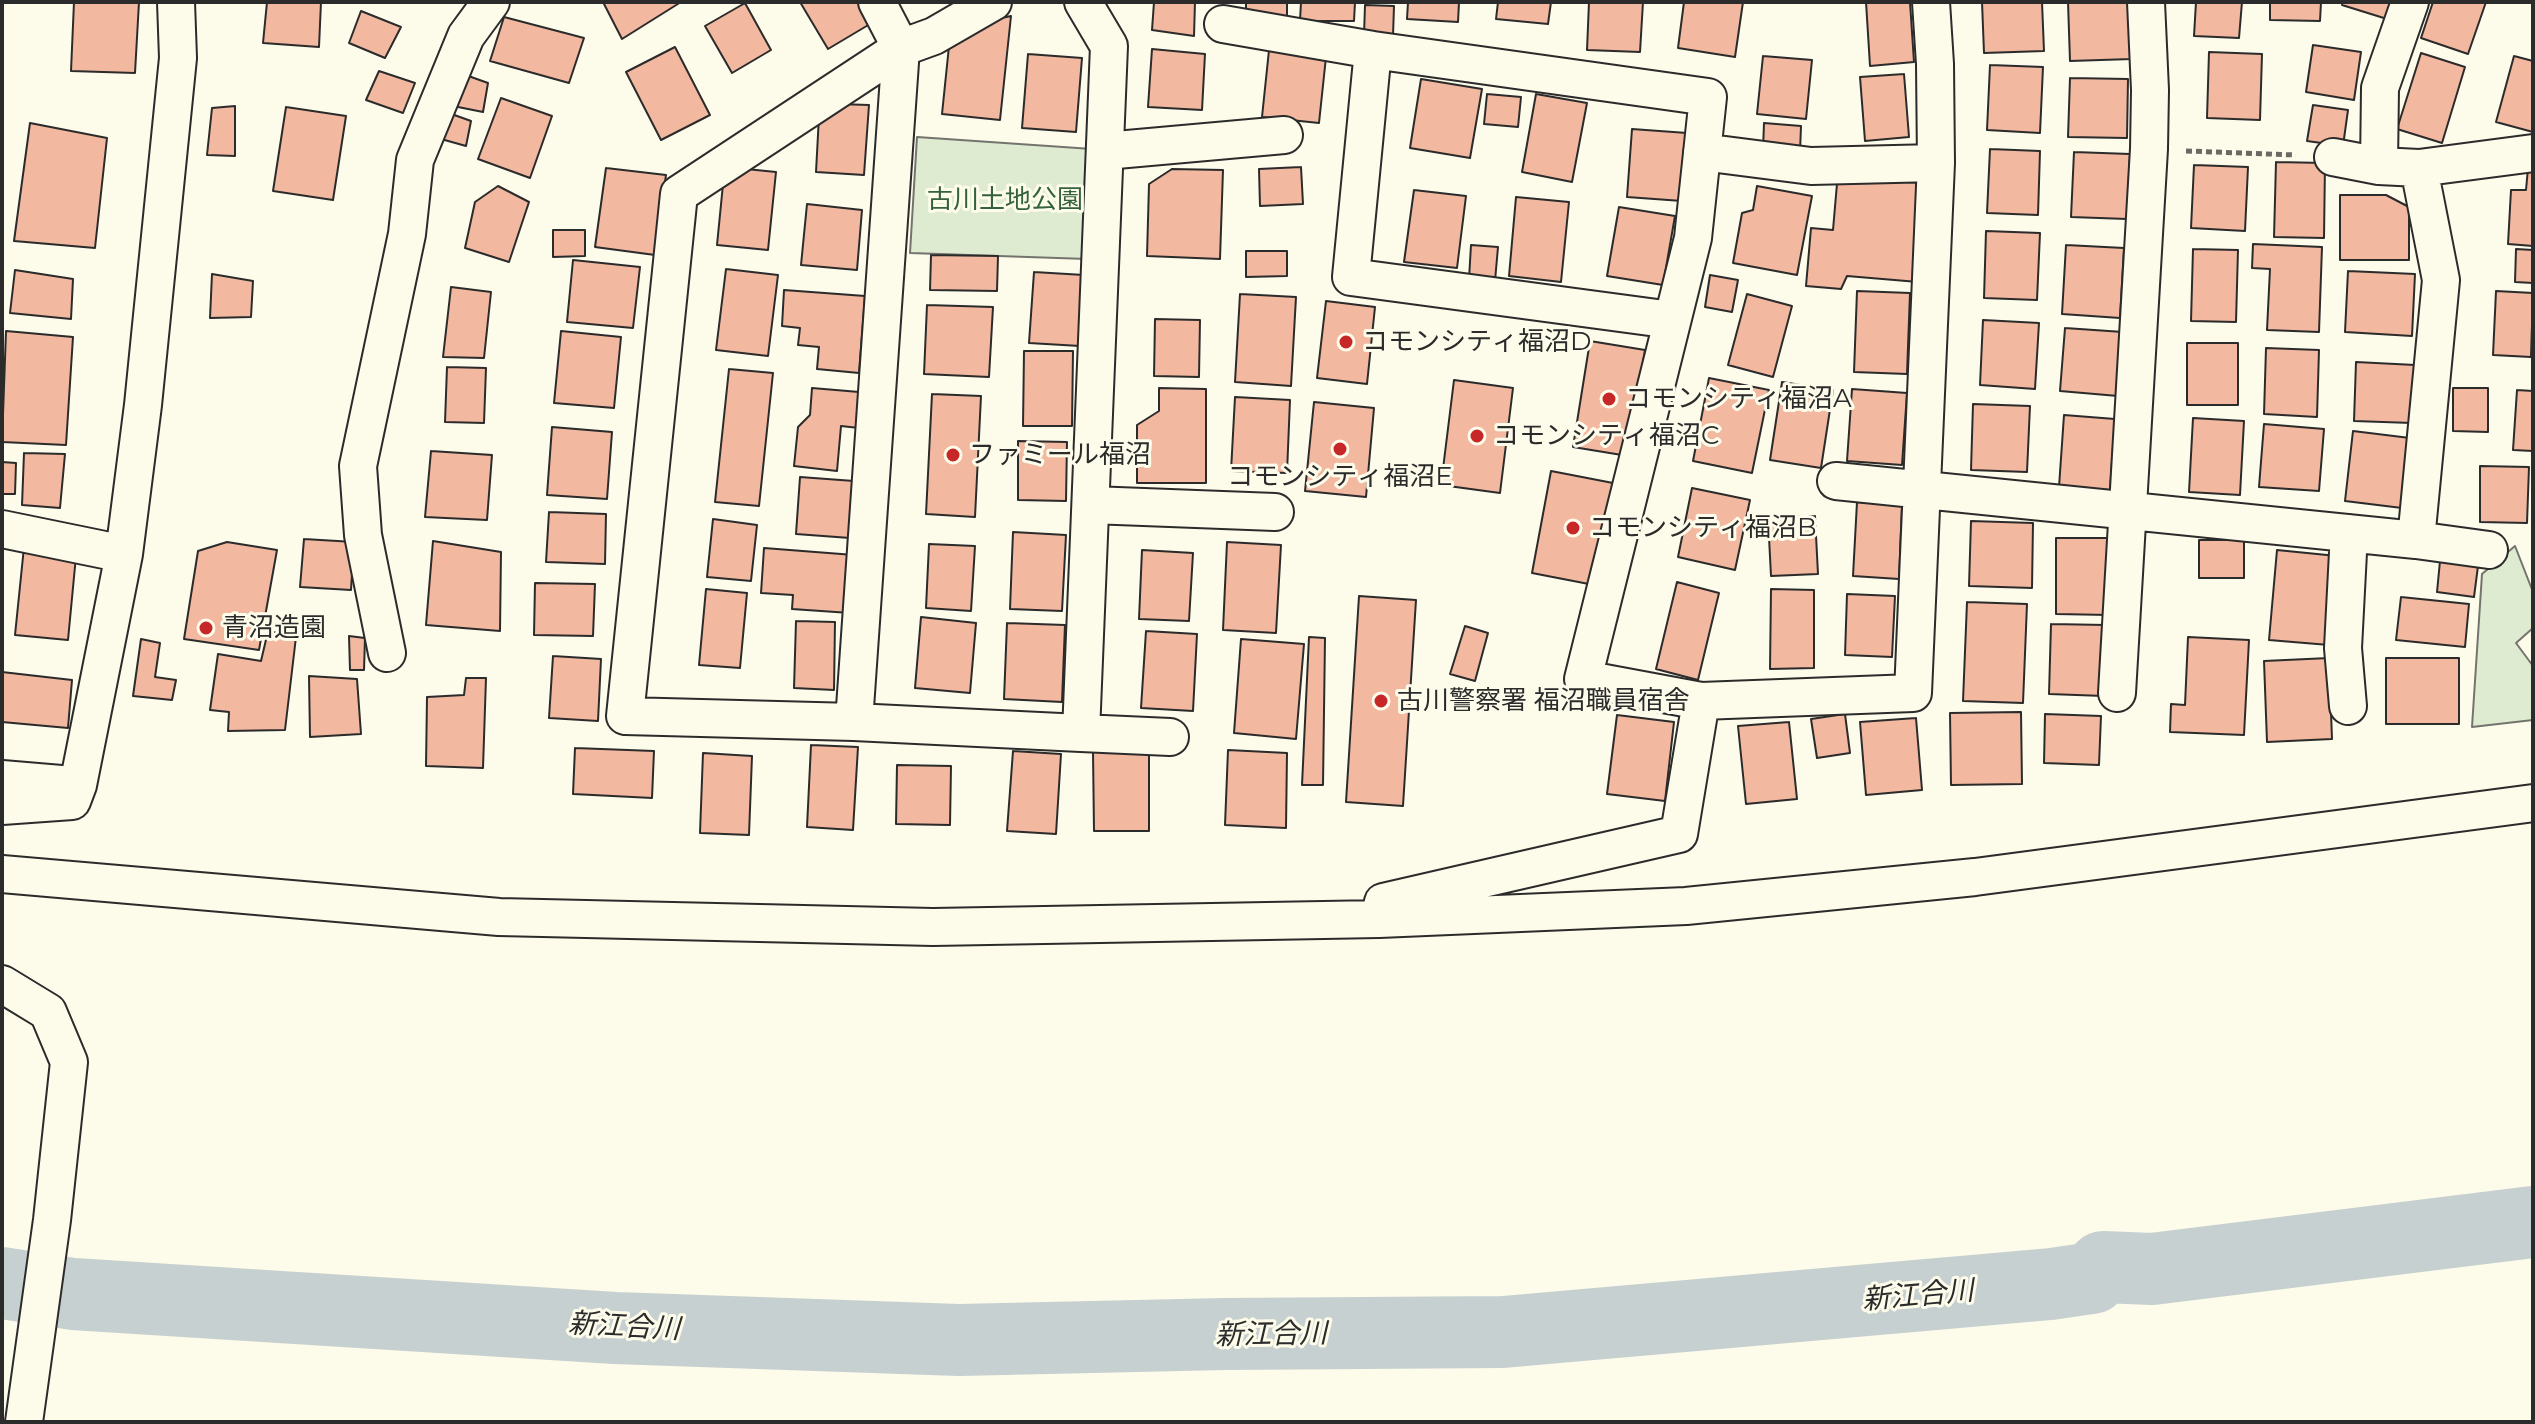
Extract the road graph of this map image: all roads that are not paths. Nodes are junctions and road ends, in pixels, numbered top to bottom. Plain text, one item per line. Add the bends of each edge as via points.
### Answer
1 (176, 2) edge
2 (491, 2) edge
3 (877, 2) edge
4 (993, 2) edge
5 (1083, 2) edge
6 (1931, 2) edge
7 (2146, 2) edge
8 (2410, 2) edge
9 (1223, 24) dead end
10 (901, 48) junction
11 (1373, 50) junction
12 (1284, 135) dead end
13 (1105, 151) junction
14 (1702, 152) junction
15 (2533, 153) edge
16 (2333, 157) road end
17 (1936, 163) junction
18 (2379, 166) junction
19 (2419, 168) junction
20 (1672, 320) junction
21 (1836, 481) dead end
22 (1922, 490) junction
23 (1091, 505) junction
24 (2128, 511) junction
25 (1275, 512) dead end
26 (2, 529) edge
27 (2349, 533) junction
28 (2416, 540) junction
29 (2489, 550) dead end
30 (124, 554) junction
31 (387, 653) dead end
32 (2117, 693) dead end
33 (1701, 701) junction
34 (2348, 706) dead end
35 (854, 722) junction
36 (1081, 733) junction
37 (1170, 737) dead end
38 (2, 779) edge
39 (78, 785) junction
40 (2533, 803) edge
41 (2, 806) edge
42 (2, 874) edge
43 (1379, 919) junction
44 (2, 984) edge
45 (24, 1422) edge

1 - 30 street via 178,58
2 - 31 street via 466,36 415,160 407,234 358,466 363,535
3 - 10 street
4 - 10 street via 934,36
5 - 13 street via 1109,46
6 - 17 street
7 - 24 street via 2149,149
8 - 18 street via 2380,88
9 - 11 street
10 - 35 street
10 - 35 street via 679,194 625,716
11 - 14 street via 1708,97
11 - 20 street via 1351,277
12 - 13 street
13 - 23 street
14 - 17 street via 1811,166
14 - 20 street via 1693,238
15 - 19 street
16 - 18 street
17 - 22 street
18 - 19 street
19 - 28 street via 2441,280
20 - 33 street via 1583,679
21 - 22 street
22 - 24 street
22 - 33 street via 1913,693
23 - 25 street
23 - 36 street
24 - 27 street
24 - 32 street
26 - 30 street
27 - 28 street
27 - 34 street via 2343,648
28 - 29 street
30 - 39 street
33 - 43 street via 1679,834 1383,902
35 - 36 street
36 - 37 street
38 - 39 street
39 - 41 street via 72,801
40 - 43 street via 1975,877 1717,903
42 - 43 street via 499,917 933,927
44 - 45 street via 48,1012 69,1062

